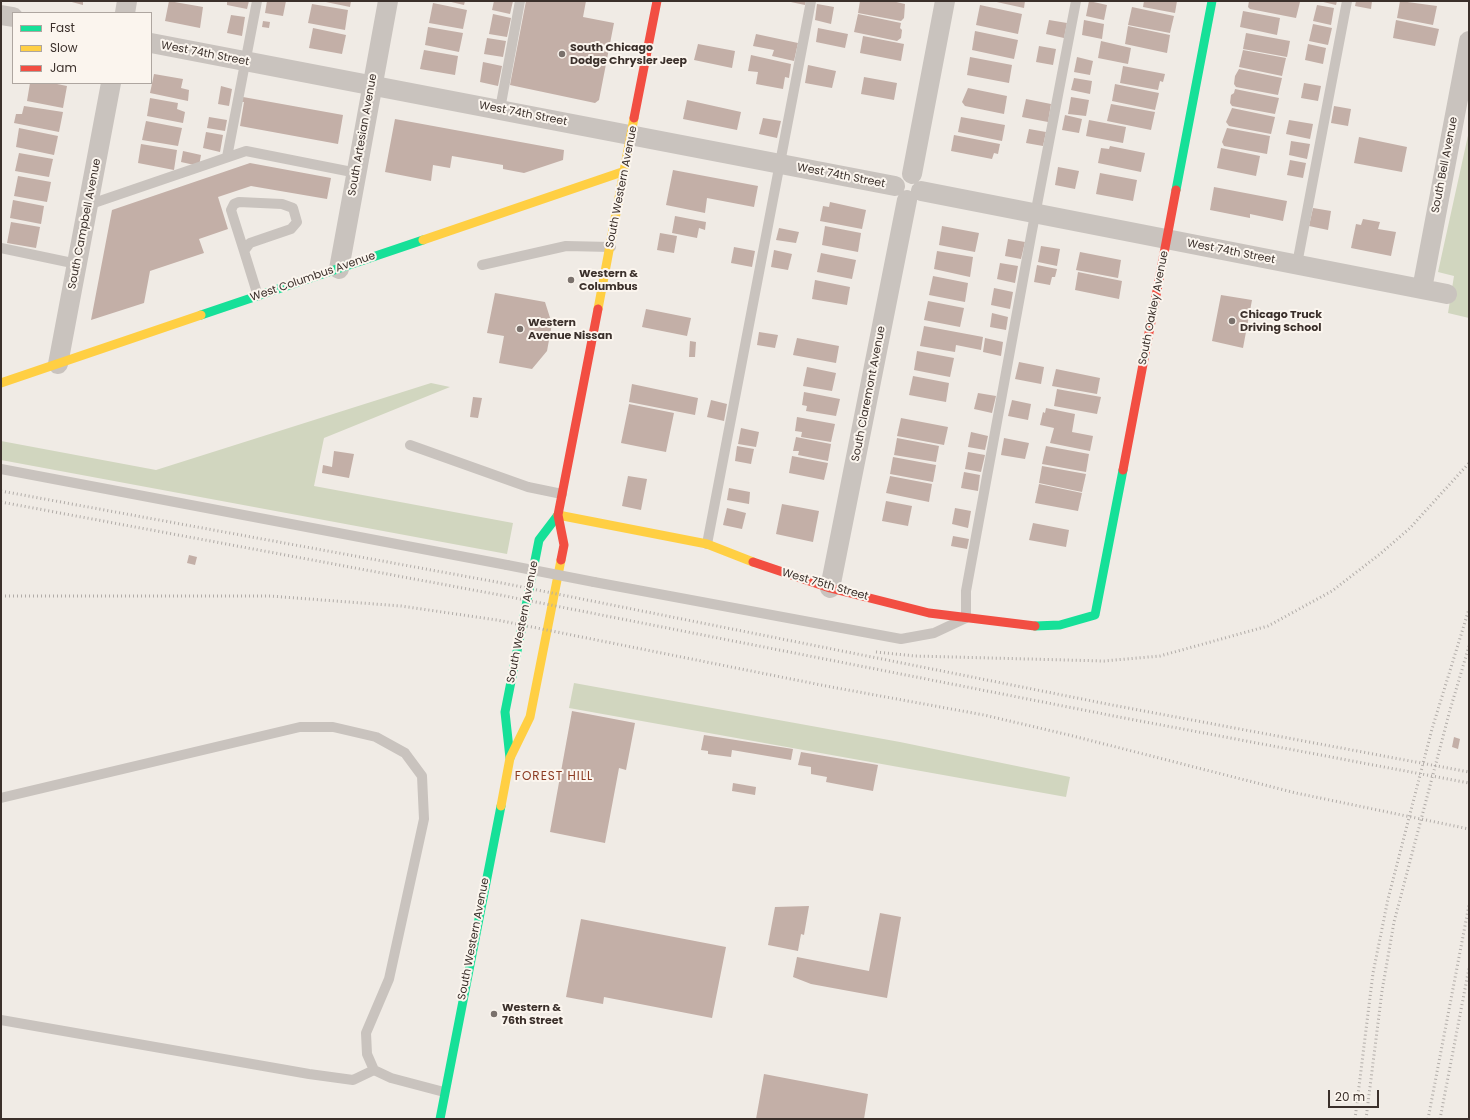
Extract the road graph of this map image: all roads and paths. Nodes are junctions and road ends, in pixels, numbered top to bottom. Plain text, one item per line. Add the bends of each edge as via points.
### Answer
1 (127, 1) edge
2 (257, 1) edge
3 (388, 1) edge
4 (520, 1) edge
5 (657, 1) edge
6 (811, 1) edge
7 (945, 1) edge
8 (1076, 1) edge
9 (1212, 1) edge
10 (1347, 1) edge
11 (125, 12) edge
12 (1, 15) edge
13 (12, 17) edge
14 (1469, 41) edge
15 (152, 43) edge
16 (246, 62) junction
17 (111, 84) edge
18 (372, 86) junction
19 (500, 109) junction
20 (632, 135) junction
21 (227, 158) junction
22 (780, 164) junction
23 (625, 171) junction
24 (357, 173) junction
25 (907, 192) junction
26 (88, 205) junction
27 (1035, 213) junction
28 (1167, 239) junction
29 (611, 247) junction
30 (1, 248) edge
31 (244, 251) junction
32 (77, 264) junction
33 (1297, 264) junction
34 (482, 265) dead end
35 (339, 269) junction
36 (1422, 289) junction
37 (1447, 294) dead end
38 (258, 296) junction
39 (58, 364) junction
40 (1, 383) edge
41 (410, 445) dead end
42 (1, 470) edge
43 (562, 494) junction
44 (558, 515) junction
45 (707, 544) junction
46 (830, 588) junction
47 (1095, 616) joint
48 (966, 618) junction
49 (510, 758) junction
50 (1, 798) edge
51 (1, 1020) edge
52 (374, 1070) junction
53 (444, 1092) junction
54 (440, 1119) edge

1 - 11 street
2 - 16 lane
3 - 18 street, South Artesian Avenue
4 - 19 lane
5 - 20 main road, South Western Avenue
6 - 22 lane
7 - 25 street via 912,174 920,179
8 - 27 lane
9 - 28 main road, South Oakley Avenue
10 - 33 lane
12 - 13 street
14 - 36 street, South Bell Avenue
15 - 16 street, West 74th Street
16 - 18 street, West 74th Street
16 - 21 lane
17 - 26 street, South Campbell Avenue
18 - 19 street, West 74th Street
18 - 24 street, South Artesian Avenue
19 - 20 street, West 74th Street
20 - 22 street, West 74th Street
20 - 23 main road, South Western Avenue
21 - 24 lane via 246,151
21 - 26 lane
22 - 25 street, West 74th Street
22 - 45 lane
23 - 29 main road, South Western Avenue
23 - 35 main road, West Columbus Avenue
24 - 35 street, South Artesian Avenue
25 - 27 street, West 74th Street
25 - 46 street, South Claremont Avenue
26 - 32 street, South Campbell Avenue
27 - 28 street, West 74th Street
27 - 48 lane via 966,591
28 - 33 street, West 74th Street
28 - 47 main road, South Oakley Avenue
29 - 34 lane via 566,246
29 - 43 main road, South Western Avenue
30 - 32 lane
31 - 31 lane via 250,243 291,229 296,222 293,208 282,204 234,204 231,210
31 - 38 lane
32 - 39 street, South Campbell Avenue
33 - 36 street, West 74th Street
35 - 38 main road, West Columbus Avenue
36 - 37 street, West 74th Street
38 - 39 main road, West Columbus Avenue
39 - 40 main road, West Columbus Avenue
41 - 43 lane via 528,487
42 - 48 lane, bridge via 901,639 934,633
43 - 44 main road, South Western Avenue
44 - 45 main road, West 75th Street
44 - 49 main road, South Western Avenue via 564,545 550,618 530,717
44 - 49 main road, South Western Avenue via 539,540 505,712
45 - 46 main road, West 75th Street via 779,572
46 - 48 main road, West 75th Street via 929,613
47 - 48 main road, West 75th Street via 1060,625 1031,626
49 - 53 main road, South Western Avenue
50 - 52 lane via 300,727 333,727 376,737 405,753 422,776 424,819 389,979 366,1033 367,1054
51 - 52 lane via 353,1080
52 - 53 lane via 391,1078
53 - 54 main road, South Western Avenue

